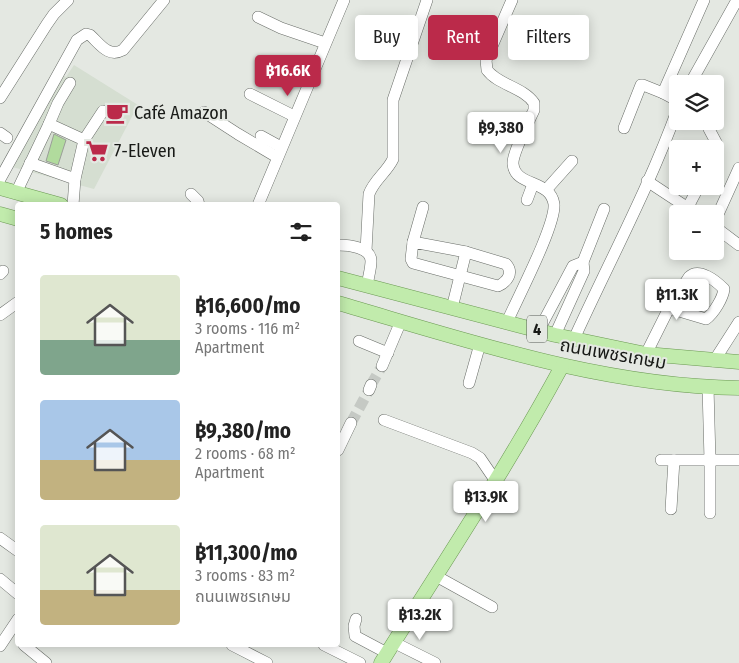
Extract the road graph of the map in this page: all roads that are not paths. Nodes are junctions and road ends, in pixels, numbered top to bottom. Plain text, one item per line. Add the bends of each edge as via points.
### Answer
1 (68, 0) edge
2 (164, 0) edge
3 (344, 0) edge
4 (427, 0) edge
5 (512, 0) edge
6 (704, 0) edge
7 (737, 0) edge
8 (258, 17) dead end
9 (326, 43) junction
10 (695, 75) edge
11 (70, 83) dead end
12 (250, 94) dead end
13 (663, 94) junction
14 (669, 97) edge
15 (0, 98) edge
16 (102, 111) dead end
17 (204, 112) dead end
18 (294, 116) junction
19 (49, 124) junction
20 (624, 128) dead end
21 (669, 129) edge
22 (261, 136) dead end
23 (84, 140) junction
24 (279, 152) junction
25 (572, 161) dead end
26 (30, 163) junction
27 (739, 168) edge
28 (0, 179) edge
29 (75, 180) junction
30 (647, 181) junction
31 (533, 184) junction
32 (0, 188) edge
33 (546, 190) junction
34 (16, 193) junction
35 (191, 194) dead end
36 (527, 200) dead end
37 (50, 202) edge
38 (74, 202) edge
39 (198, 202) edge
40 (259, 202) edge
41 (683, 205) edge
42 (722, 205) edge
43 (423, 208) dead end
44 (604, 209) dead end
45 (0, 214) edge
46 (15, 217) edge
47 (724, 234) edge
48 (413, 242) junction
49 (340, 245) edge
50 (739, 245) edge
51 (366, 251) junction
52 (466, 252) junction
53 (583, 262) junction
54 (459, 278) junction
55 (340, 279) edge
56 (367, 286) junction
57 (554, 303) junction
58 (15, 304) edge
59 (340, 304) edge
60 (567, 306) junction
61 (452, 308) junction
62 (669, 308) junction
63 (0, 314) edge
64 (401, 322) junction
65 (507, 322) junction
66 (739, 322) edge
67 (540, 330) junction
68 (555, 335) junction
69 (574, 339) junction
70 (359, 341) dead end
71 (480, 344) junction
72 (388, 354) junction
73 (646, 354) junction
74 (714, 361) junction
75 (739, 362) edge
76 (382, 366) tunnel mouth
77 (562, 366) junction
78 (469, 383) dead end
79 (708, 387) junction
80 (739, 388) edge
81 (384, 420) dead end
82 (351, 423) tunnel mouth
83 (340, 446) edge
84 (661, 460) dead end
85 (674, 460) junction
86 (710, 460) junction
87 (739, 460) edge
88 (495, 480) junction
89 (670, 509) dead end
90 (710, 513) dead end
91 (0, 538) edge
92 (15, 549) edge
93 (436, 576) junction
94 (0, 579) edge
95 (15, 592) edge
96 (492, 607) dead end
97 (356, 619) dead end
98 (15, 624) edge
99 (6, 640) edge
100 (26, 647) edge
101 (236, 647) edge
102 (328, 647) edge
103 (387, 653) edge
104 (46, 663) edge
105 (267, 663) edge
106 (360, 663) edge
107 (436, 663) edge

1 - 15 street via 47,24
2 - 28 street via 123,50 114,54 109,52 86,34 77,40
3 - 9 street
4 - 51 street via 393,100 393,159 370,194
5 - 31 street via 486,66 490,74 522,92 534,103 512,162 517,173
6 - 13 street
7 - 10 street
8 - 9 street
9 - 18 street
11 - 19 street
12 - 18 street
13 - 14 street
13 - 20 street via 641,86
16 - 23 street
17 - 24 street via 238,134
18 - 24 street
19 - 23 street
19 - 26 street
21 - 30 street
22 - 24 street
23 - 29 street
24 - 40 street
25 - 33 street
26 - 29 street
26 - 34 street
27 - 42 street
29 - 38 street
30 - 41 street
30 - 69 street
31 - 33 street
31 - 36 street
32 - 34 main road
33 - 65 street via 552,198 552,220
34 - 37 main road
35 - 39 street
43 - 48 street
44 - 53 street
45 - 46 main road
47 - 50 street
48 - 52 street
48 - 54 street via 413,263
49 - 51 street
51 - 56 street via 372,260
52 - 54 street
52 - 54 street via 506,264 510,275 498,286
53 - 57 street via 574,266
53 - 60 street via 584,271
54 - 61 street
55 - 56 main road, ถนนเพชรเกษม / 4
56 - 61 main road, ถนนเพชรเกษม / 4
57 - 60 street
57 - 67 street
58 - 63 street
59 - 64 main road, ถนนเพชรเกษม / 4
60 - 68 street
61 - 65 main road, ถนนเพชรเกษม / 4
62 - 62 street via 693,273 698,272 724,289 706,319
62 - 73 street
64 - 71 main road, ถนนเพชรเกษม / 4
64 - 72 street
65 - 67 main road, ถนนเพชรเกษม / 4
66 - 74 street
67 - 68 main road, ถนนเพชรเกษม / 4
68 - 69 main road, ถนนเพชรเกษม / 4
69 - 73 main road, ถนนเพชรเกษม / 4
70 - 72 street
71 - 77 main road, ถนนเพชรเกษม / 4
71 - 78 street
72 - 76 street
73 - 74 main road, ถนนเพชรเกษม / 4
74 - 75 main road, ถนนเพชรเกษม / 4
77 - 79 main road, ถนนเพชรเกษม / 4 via 631,379
77 - 88 main road
79 - 80 main road, ถนนเพชรเกษม / 4
79 - 86 street
81 - 88 street via 472,453 480,458
82 - 83 street
84 - 85 street
85 - 86 street
85 - 89 street
86 - 87 street
86 - 90 street
88 - 93 main road
91 - 92 street
93 - 96 street
93 - 103 main road
94 - 95 street
97 - 103 street via 355,636
98 - 99 street
100 - 104 street
101 - 105 street
102 - 106 street
103 - 107 street

